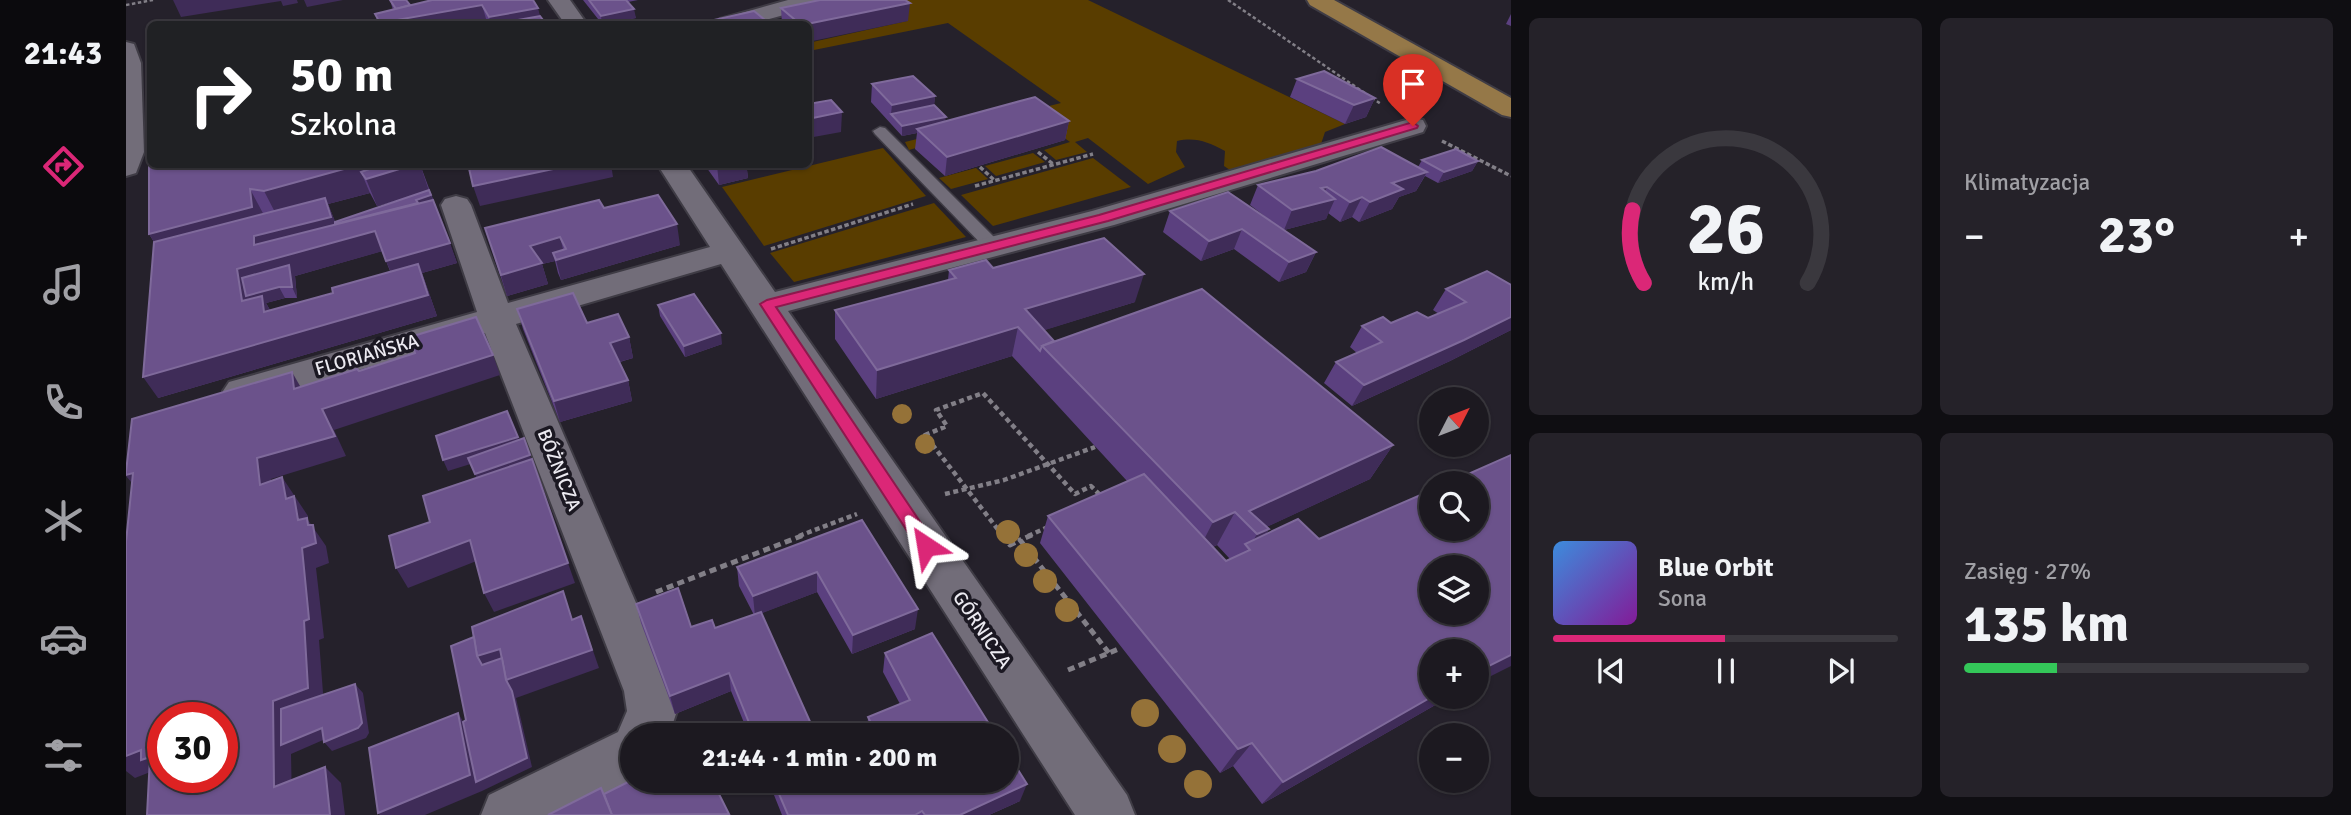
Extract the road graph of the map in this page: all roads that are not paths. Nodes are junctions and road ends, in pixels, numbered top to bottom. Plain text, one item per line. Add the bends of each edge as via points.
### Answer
1 (559, 0) edge
2 (812, 0) edge
3 (1318, 0) edge
4 (574, 21) edge
5 (738, 21) edge
6 (126, 48) edge
7 (1511, 109) edge
8 (880, 131) dead end
9 (1425, 132) road end
10 (126, 167) edge
11 (674, 168) edge
12 (456, 205) dead end
13 (995, 248) junction
14 (730, 251) junction
15 (767, 304) junction
16 (496, 317) junction
17 (207, 402) edge
18 (648, 723) edge
19 (620, 757) edge
20 (509, 815) edge
21 (1107, 815) edge

1 - 4 street
2 - 5 street
3 - 7 main road
6 - 10 street via 130,139
8 - 13 lane
9 - 13 street
11 - 14 street, GÓRNICZA
12 - 16 street, BÓŻNICZA
13 - 15 street
14 - 15 street, GÓRNICZA
14 - 16 street, FLORIAŃSKA
15 - 21 street, GÓRNICZA
16 - 17 street, FLORIAŃSKA
16 - 18 street, BÓŻNICZA via 649,691 652,711
19 - 20 street

